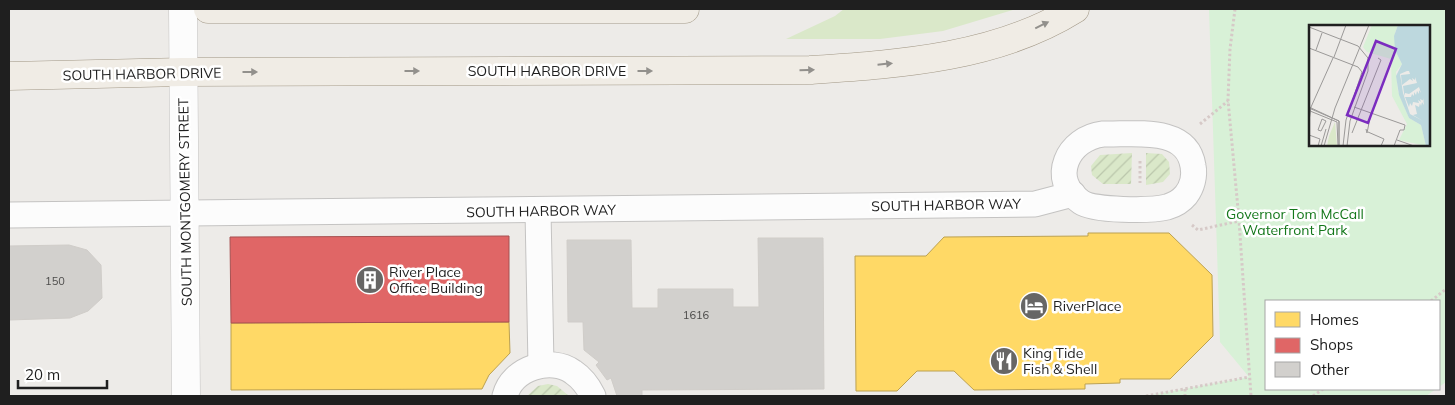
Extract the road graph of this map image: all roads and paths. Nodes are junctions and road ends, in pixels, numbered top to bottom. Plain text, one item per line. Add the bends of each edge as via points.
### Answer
1 (183, 9) edge
2 (208, 9) edge
3 (685, 9) edge
4 (1075, 9) edge
5 (1236, 9) edge
6 (184, 72) junction
7 (9, 76) edge
8 (1228, 100) junction
9 (1179, 142) junction
10 (1072, 194) junction
11 (538, 211) junction
12 (184, 214) junction
13 (9, 215) edge
14 (1446, 289) edge
15 (1432, 300) edge
16 (541, 365) junction
17 (1249, 377) junction
18 (1185, 389) junction
19 (186, 396) edge
20 (505, 396) edge
21 (592, 396) edge
22 (1146, 396) edge
23 (1185, 396) edge
24 (1251, 396) edge

1 - 6 street, SOUTH MONTGOMERY STREET
2 - 3 main road
6 -> 4 main road, SOUTH HARBOR DRIVE via 800,70 855,67 940,57 982,48
5 - 8 path
6 - 7 main road, SOUTH HARBOR DRIVE
6 - 12 street, SOUTH MONTGOMERY STREET
8 - 9 path
8 - 17 path
9 - 10 street via 1158,135 1091,136 1080,141 1066,160 1066,183
9 - 10 street via 1187,150 1194,172 1187,194 1179,202 1168,207 1092,207
10 - 11 street, SOUTH HARBOR WAY via 1035,204
11 - 12 street, SOUTH HARBOR WAY
11 - 16 street
12 - 13 street, SOUTH HARBOR WAY
12 - 19 street, SOUTH MONTGOMERY STREET
14 - 15 path
16 - 20 street via 514,379
16 - 21 street via 557,365 572,371 584,381
17 - 18 path
17 - 24 path
18 - 22 path
18 - 23 path

